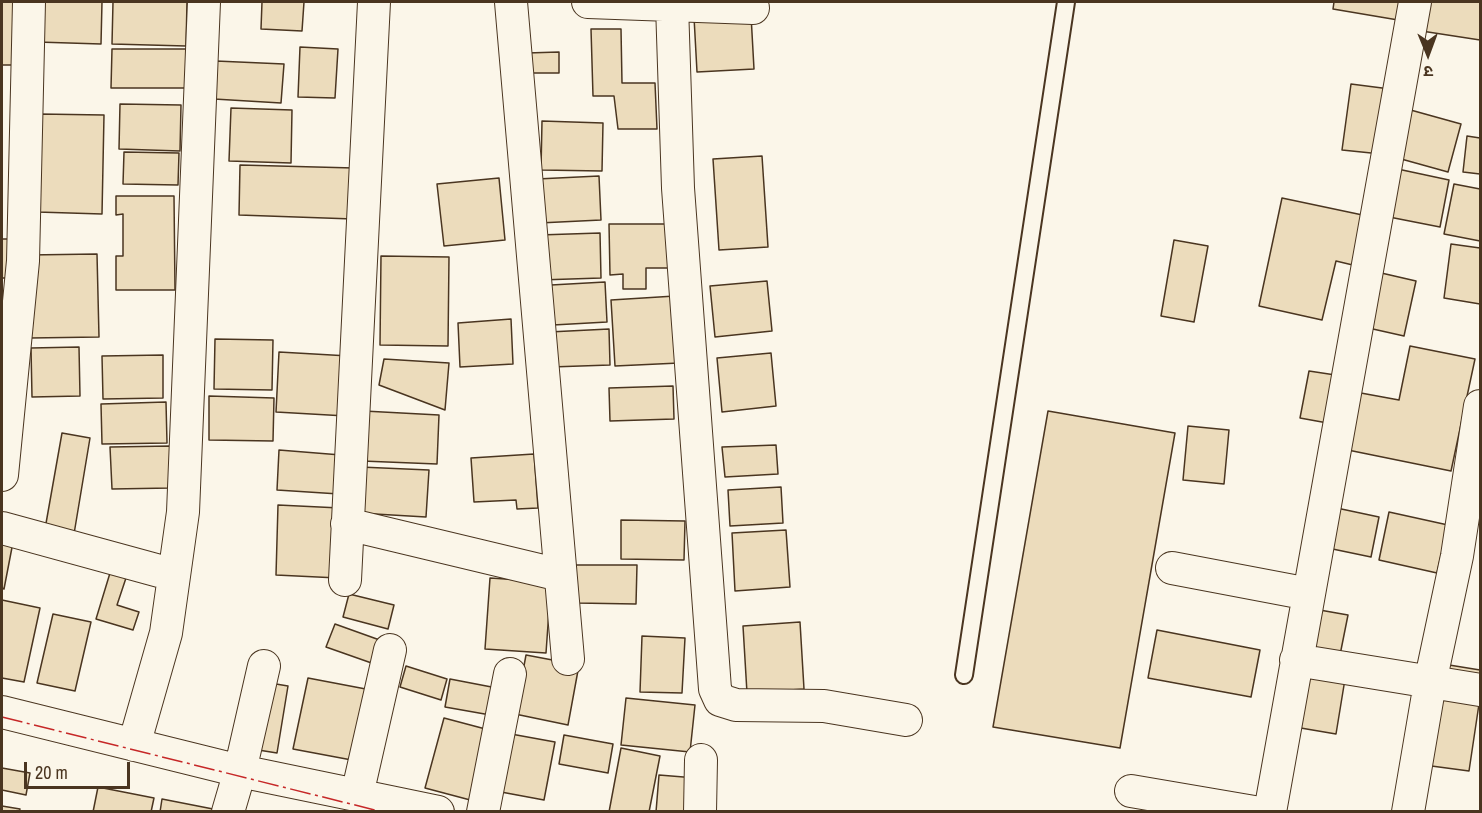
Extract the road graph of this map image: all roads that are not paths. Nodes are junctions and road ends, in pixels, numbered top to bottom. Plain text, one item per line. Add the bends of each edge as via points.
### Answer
1 (29, 2) edge
2 (204, 2) edge
3 (374, 2) edge
4 (511, 2) edge
5 (588, 2) edge
6 (1066, 2) edge
7 (1415, 2) edge
8 (672, 5) junction
9 (753, 8) dead end
10 (1480, 406) edge
11 (2, 475) edge
12 (347, 524) junction
13 (2, 528) edge
14 (1469, 558) edge
15 (1172, 568) dead end
16 (174, 574) junction
17 (560, 575) junction
18 (345, 580) dead end
19 (1309, 594) junction
20 (390, 650) dead end
21 (568, 659) dead end
22 (1296, 660) junction
23 (264, 666) dead end
24 (510, 674) dead end
25 (964, 675) dead end
26 (1430, 683) junction
27 (1480, 690) edge
28 (2, 712) edge
29 (906, 720) dead end
30 (134, 745) junction
31 (701, 760) dead end
32 (240, 771) junction
33 (1131, 791) dead end
34 (357, 795) junction
35 (1417, 810) edge
36 (228, 812) edge
37 (438, 812) edge
38 (483, 812) edge
39 (700, 812) edge
40 (1254, 812) edge
41 (1270, 812) edge

1 - 11 street via 23,261
2 - 16 street via 183,512
3 - 12 street
4 - 17 street
5 - 8 street
6 - 25 lane
7 - 19 street
8 - 9 street
8 - 29 street via 678,188 715,688 720,700 736,705 824,706
10 - 14 street
12 - 17 street
12 - 18 street
13 - 16 street
14 - 26 street
15 - 19 street
16 - 30 street via 166,633
17 - 21 street
19 - 22 street
20 - 34 street
22 - 26 street
22 - 41 street
23 - 32 street
24 - 38 street
26 - 27 street
26 - 35 street
28 - 30 street
30 - 32 street
31 - 39 street
32 - 34 street
32 - 36 street
33 - 40 street
34 - 37 street

